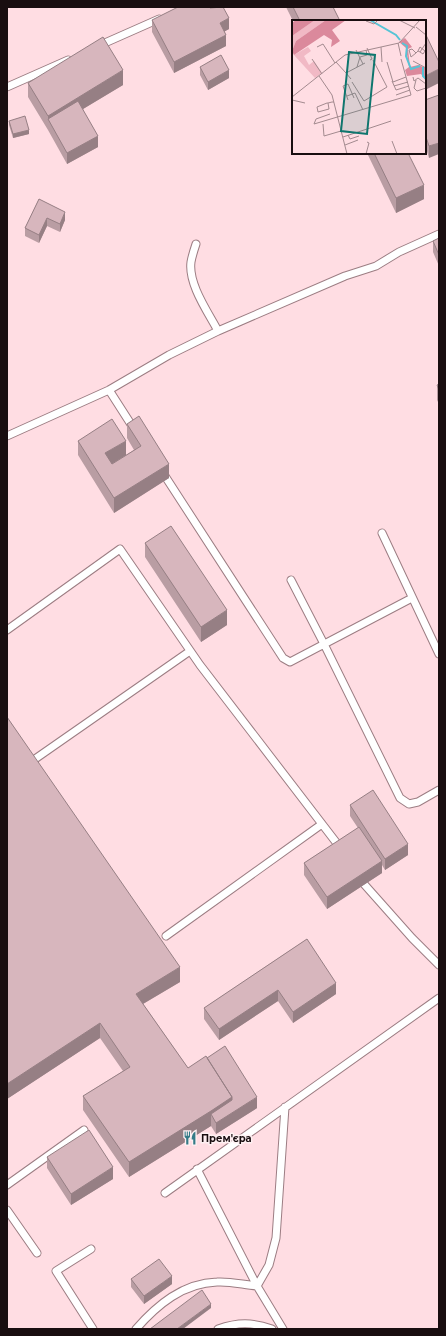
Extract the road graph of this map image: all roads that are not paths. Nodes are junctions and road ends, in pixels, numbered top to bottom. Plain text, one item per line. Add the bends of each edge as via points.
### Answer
1 (164, 17) edge
2 (92, 49) edge
3 (78, 55) edge
4 (7, 87) edge
5 (439, 234) edge
6 (196, 244) dead end
7 (218, 331) junction
8 (110, 390) junction
9 (7, 436) edge
10 (140, 437) edge
11 (157, 464) edge
12 (382, 533) dead end
13 (291, 580) dead end
14 (412, 598) junction
15 (7, 630) edge
16 (324, 644) junction
17 (190, 651) junction
18 (439, 654) edge
19 (36, 759) edge
20 (439, 790) edge
21 (322, 824) junction
22 (342, 850) edge
23 (364, 884) edge
24 (166, 936) dead end
25 (439, 965) edge
26 (439, 998) edge
27 (285, 1107) junction
28 (84, 1130) dead end
29 (197, 1170) junction
30 (7, 1185) edge
31 (165, 1193) dead end
32 (7, 1210) edge
33 (91, 1248) dead end
34 (37, 1253) dead end
35 (257, 1286) junction
36 (93, 1329) edge
37 (136, 1329) edge
38 (218, 1329) edge
39 (272, 1329) edge
40 (283, 1329) edge

1 - 2 lane
3 - 4 lane
5 - 7 lane via 399,252 376,266 345,276
6 - 7 lane via 191,263 193,280 199,297
7 - 8 lane via 169,355
8 - 9 lane
8 - 10 lane
11 - 16 lane via 283,658 290,662
12 - 14 lane
13 - 16 lane
14 - 16 lane
14 - 18 lane
15 - 17 lane via 120,549
16 - 20 lane via 400,798 409,804
17 - 19 lane
17 - 21 lane
21 - 22 lane
21 - 24 lane
23 - 25 lane
26 - 27 lane
27 - 29 lane
27 - 35 lane via 276,1238 270,1265
28 - 30 lane
29 - 31 lane
29 - 35 lane
32 - 34 lane
33 - 36 lane via 56,1272
35 - 37 lane via 218,1281 178,1291 151,1312
35 - 40 lane
38 - 39 lane via 232,1324 258,1324

